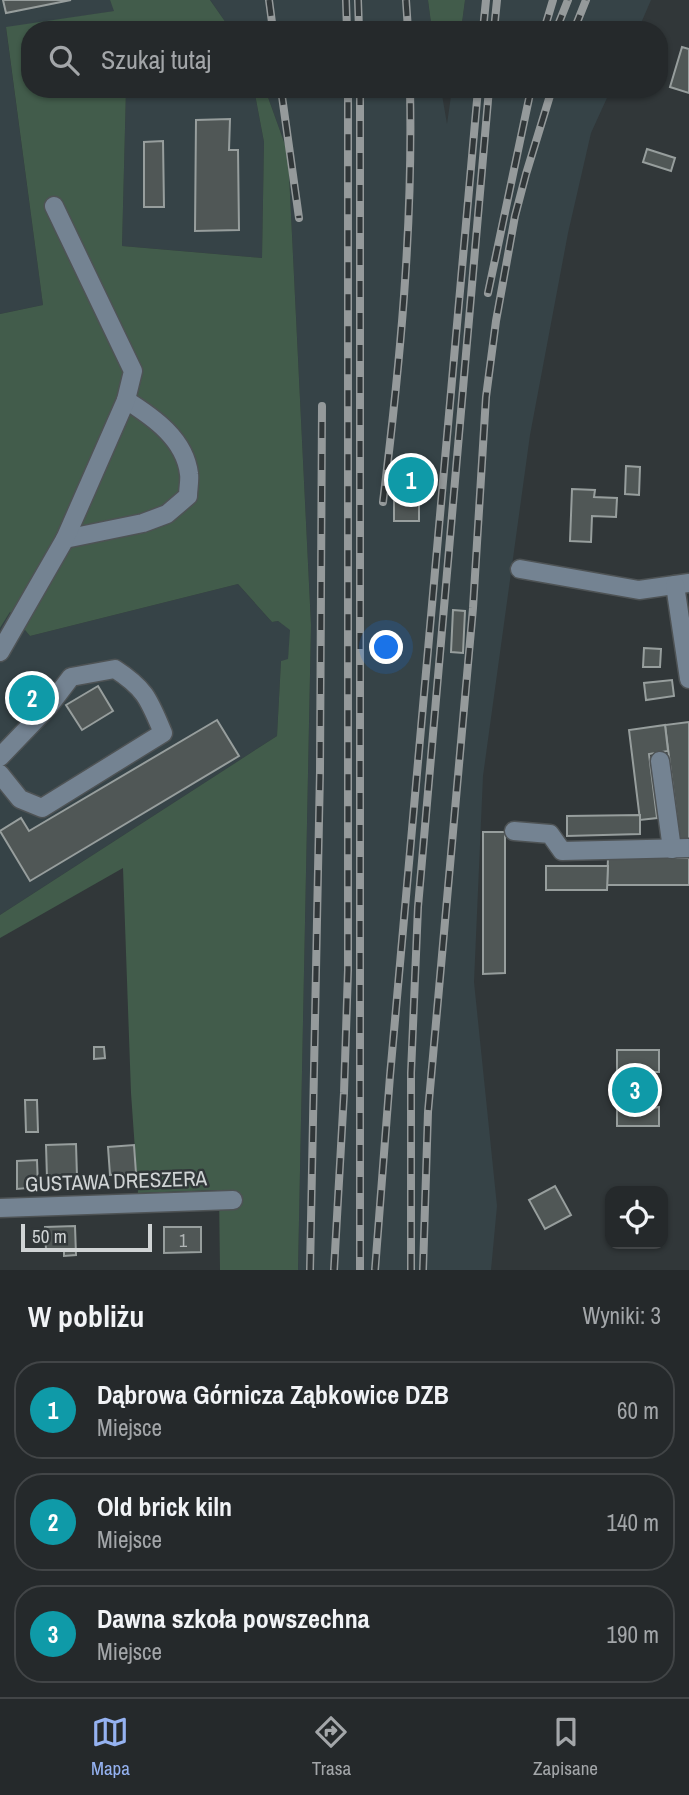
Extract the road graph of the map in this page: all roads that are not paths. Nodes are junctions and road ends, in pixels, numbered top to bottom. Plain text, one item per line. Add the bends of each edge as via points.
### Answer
1 (54, 206) dead end
2 (127, 400) junction
3 (65, 539) junction
4 (520, 569) dead end
5 (682, 584) edge
6 (0, 652) edge
7 (689, 679) edge
8 (0, 757) edge
9 (660, 761) dead end
10 (0, 774) edge
11 (514, 831) dead end
12 (680, 848) edge
13 (233, 1199) dead end
14 (0, 1208) edge

1 - 2 street via 133,371
2 - 3 street
2 - 3 street via 169,432 190,475 188,496 155,519
3 - 6 street
4 - 5 street via 639,590
5 - 7 street
8 - 10 street via 71,677 115,669 137,683 163,733 42,808 20,799
9 - 12 street
11 - 12 street via 550,834 562,850
13 - 14 street, GUSTAWA DRESZERA

